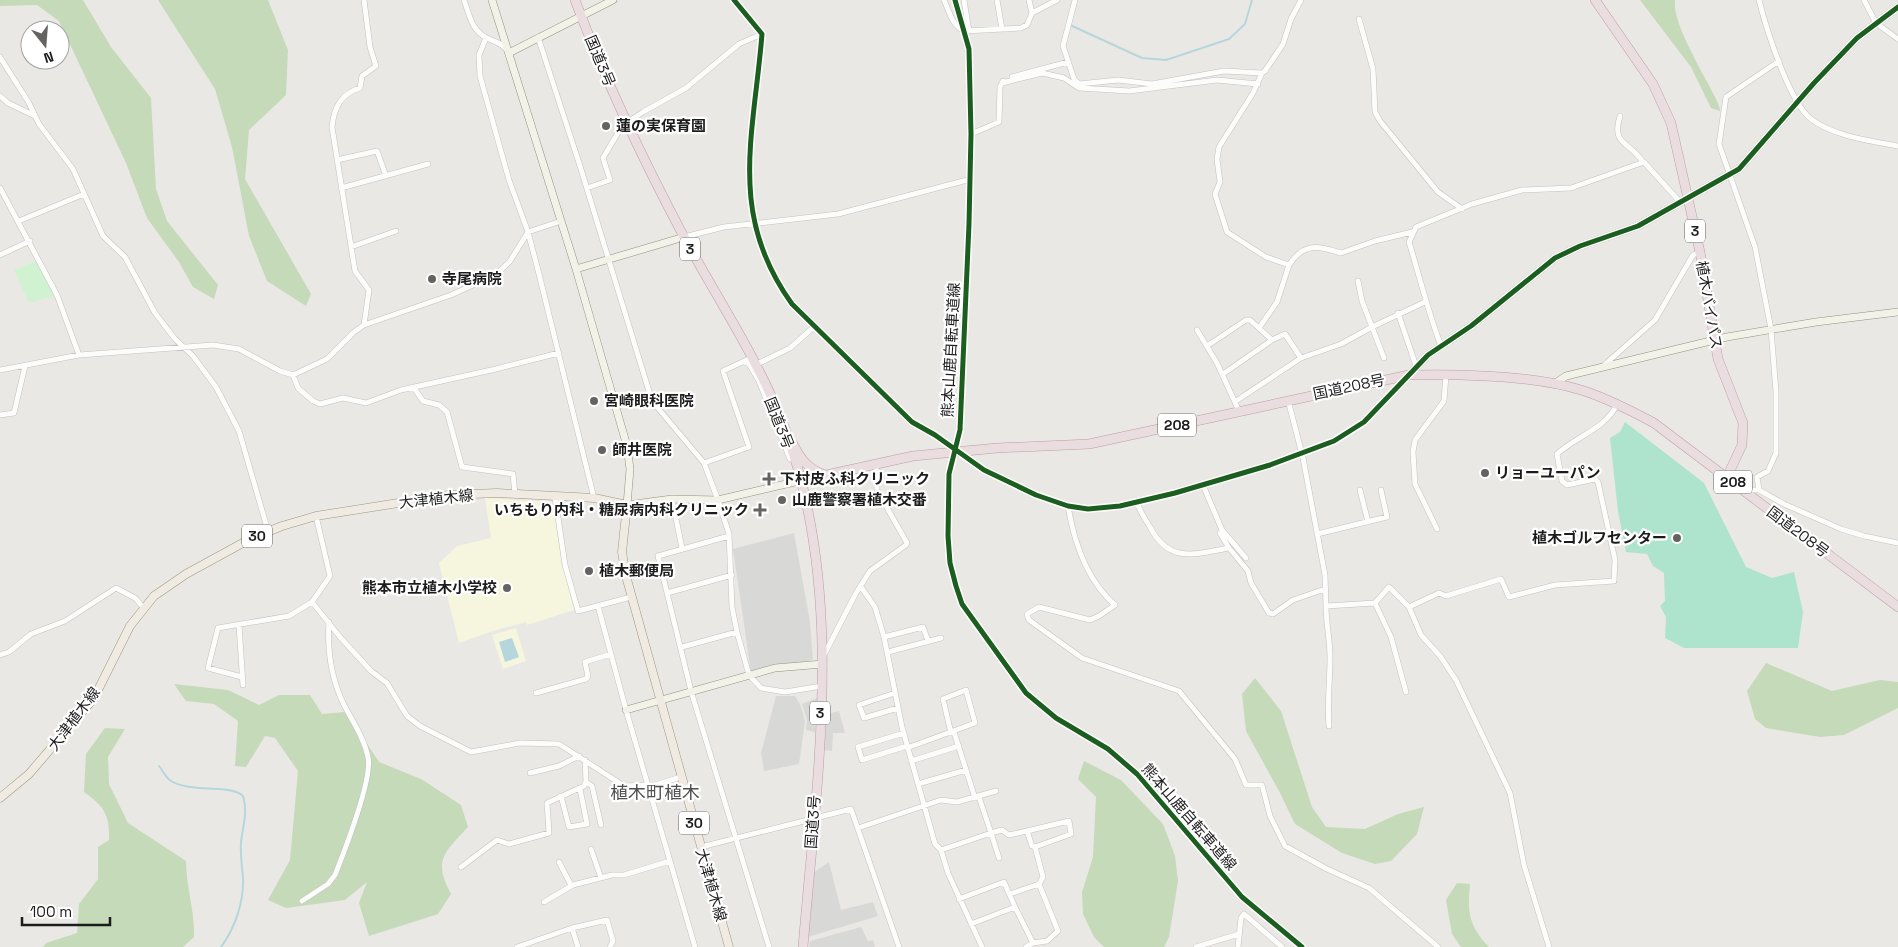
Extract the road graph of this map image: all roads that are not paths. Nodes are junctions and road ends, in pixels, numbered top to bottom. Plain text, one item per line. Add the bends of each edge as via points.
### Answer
1 (364, 0) edge
2 (464, 0) edge
3 (492, 0) edge
4 (575, 0) edge
5 (614, 0) edge
6 (734, 0) edge
7 (944, 0) edge
8 (964, 0) edge
9 (997, 0) edge
10 (1030, 0) edge
11 (1057, 0) edge
12 (1075, 0) edge
13 (1301, 0) edge
14 (1595, 0) edge
15 (1759, 0) edge
16 (1864, 0) edge
17 (605, 2) edge
18 (1898, 7) edge
19 (1032, 13) junction
20 (581, 17) junction
21 (1359, 19) dead end
22 (1876, 23) junction
23 (1002, 29) junction
24 (969, 31) junction
25 (762, 34) junction
26 (538, 37) junction
27 (486, 38) junction
28 (1898, 39) edge
29 (509, 53) junction
30 (0, 57) edge
31 (1779, 61) junction
32 (1068, 62) junction
33 (1262, 73) junction
34 (1002, 83) junction
35 (1258, 84) junction
36 (0, 96) edge
37 (1797, 103) junction
38 (35, 116) junction
39 (1620, 116) dead end
40 (626, 124) junction
41 (971, 134) dead end
42 (1898, 146) edge
43 (337, 160) junction
44 (1644, 162) junction
45 (428, 164) dead end
46 (1731, 175) junction
47 (386, 176) junction
48 (971, 179) dead end
49 (0, 188) edge
50 (341, 188) junction
51 (587, 188) junction
52 (84, 194) junction
53 (1684, 200) junction
54 (1462, 209) junction
55 (19, 221) junction
56 (561, 221) junction
57 (754, 222) junction
58 (396, 231) dead end
59 (528, 232) junction
60 (1412, 232) junction
61 (684, 237) junction
62 (30, 241) junction
63 (351, 247) junction
64 (1700, 252) junction
65 (0, 255) edge
66 (609, 258) junction
67 (1289, 265) junction
68 (576, 269) junction
69 (1358, 281) dead end
70 (1424, 302) junction
71 (1898, 312) edge
72 (1398, 313) junction
73 (364, 324) junction
74 (816, 326) junction
75 (1372, 327) junction
76 (1259, 328) junction
77 (1771, 329) junction
78 (1197, 330) dead end
79 (1272, 340) junction
80 (1714, 341) junction
81 (1207, 346) junction
82 (1441, 346) junction
83 (184, 348) junction
84 (559, 352) junction
85 (79, 355) junction
86 (1301, 358) junction
87 (1384, 358) dead end
88 (750, 362) junction
89 (25, 366) junction
90 (1416, 366) junction
91 (1600, 369) junction
92 (0, 370) edge
93 (1222, 374) junction
94 (293, 375) junction
95 (1408, 375) junction
96 (1446, 375) junction
97 (1554, 384) junction
98 (414, 388) junction
99 (1288, 400) junction
100 (1236, 401) junction
101 (1618, 404) junction
102 (1239, 411) junction
103 (0, 415) edge
104 (784, 429) junction
105 (955, 451) junction
106 (1302, 453) junction
107 (704, 463) junction
108 (876, 464) junction
109 (824, 475) junction
110 (1727, 476) junction
111 (799, 481) junction
112 (1203, 485) junction
113 (1360, 490) dead end
114 (1381, 490) dead end
115 (1743, 490) junction
116 (1759, 490) junction
117 (515, 495) junction
118 (555, 497) junction
119 (594, 498) junction
120 (672, 500) junction
121 (718, 500) junction
122 (1137, 502) junction
123 (627, 504) junction
124 (1068, 506) junction
125 (316, 516) junction
126 (1368, 522) junction
127 (1437, 529) dead end
128 (270, 530) junction
129 (1222, 530) junction
130 (1317, 534) junction
131 (730, 536) junction
132 (1898, 542) edge
133 (682, 548) junction
134 (1229, 548) junction
135 (1246, 558) dead end
136 (732, 575) junction
137 (860, 587) junction
138 (1325, 589) junction
139 (668, 593) junction
140 (631, 597) junction
141 (312, 602) junction
142 (1374, 603) junction
143 (598, 606) junction
144 (1326, 606) junction
145 (143, 607) junction
146 (1409, 607) junction
147 (1898, 607) edge
148 (329, 622) junction
149 (239, 625) junction
150 (737, 632) junction
151 (884, 637) junction
152 (941, 638) dead end
153 (928, 642) junction
154 (682, 648) junction
155 (888, 652) junction
156 (611, 654) junction
157 (0, 655) edge
158 (823, 661) junction
159 (749, 675) junction
160 (242, 677) junction
161 (243, 685) dead end
162 (822, 686) junction
163 (691, 691) junction
164 (1406, 692) dead end
165 (536, 693) dead end
166 (895, 693) junction
167 (660, 699) junction
168 (898, 708) junction
169 (626, 710) junction
170 (1329, 726) dead end
171 (953, 732) junction
172 (904, 733) junction
173 (959, 746) junction
174 (907, 747) junction
175 (578, 756) junction
176 (585, 760) junction
177 (911, 761) junction
178 (966, 770) junction
179 (530, 773) dead end
180 (681, 777) junction
181 (586, 782) junction
182 (918, 784) junction
183 (648, 786) junction
184 (580, 789) junction
185 (996, 791) dead end
186 (561, 796) junction
187 (977, 797) junction
188 (0, 798) edge
189 (924, 804) junction
190 (813, 819) junction
191 (601, 825) dead end
192 (858, 828) junction
193 (1027, 831) junction
194 (991, 833) junction
195 (735, 839) junction
196 (1035, 846) junction
197 (700, 847) junction
198 (591, 849) dead end
199 (942, 850) junction
200 (999, 858) dead end
201 (670, 861) junction
202 (559, 862) dead end
203 (460, 867) dead end
204 (601, 878) junction
205 (1039, 884) junction
206 (571, 885) junction
207 (1010, 894) junction
208 (959, 899) junction
209 (302, 901) dead end
210 (544, 902) dead end
211 (1015, 907) junction
212 (971, 924) junction
213 (572, 928) junction
214 (1239, 934) junction
215 (1033, 944) junction
216 (517, 947) edge
217 (578, 947) edge
218 (610, 947) edge
219 (695, 947) edge
220 (729, 947) edge
221 (769, 947) edge
222 (803, 947) edge
223 (899, 947) edge
224 (982, 947) edge
225 (1026, 947) edge
226 (1196, 947) edge
227 (1238, 947) edge
228 (1282, 947) edge
229 (1438, 947) edge
230 (1549, 947) edge

1 - 43 street via 370,47 376,66 362,76 362,86 346,94 336,107 332,127
2 - 27 street via 475,30
3 - 29 street
4 - 20 highway, 国道3号 / 3
5 - 17 street
6 - 25 street
7 - 24 street via 959,30
8 - 24 street
9 - 23 street
10 - 19 street
11 - 19 street
12 - 32 street via 1063,46
13 - 33 street via 1283,44
14 - 53 highway, 植木バイパス / 3 via 1664,104 1673,132
15 - 31 street
16 - 22 street
17 - 20 street
18 - 22 street
19 - 23 street via 1027,25
20 - 26 street
20 - 40 highway, 国道3号 / 3
21 - 54 street via 1373,69 1376,112 1380,121 1438,192
22 - 28 street
22 - 37 street via 1857,38
23 - 24 street
25 - 40 street via 739,44 686,88
25 - 57 street via 748,156
26 - 29 street
26 - 51 street
27 - 29 street via 499,41
27 - 59 street via 479,55 480,76 509,180
29 - 56 street
30 - 38 street
31 - 37 street
31 - 46 street via 1726,97 1719,144
32 - 33 street via 1074,79 1087,85 1118,80 1152,84 1224,71
32 - 34 street via 1004,79
33 - 35 street
34 - 35 street via 1042,73 1064,78 1079,88 1129,92 1217,80
34 - 41 street via 1000,122
35 - 67 street via 1219,147 1220,182 1214,194 1227,232 1266,257
36 - 38 street
37 - 42 street via 1810,118 1824,126 1850,136
37 - 46 street
38 - 52 street via 73,169
39 - 44 street via 1617,136
40 - 51 street via 603,158 610,180
40 - 61 highway, 国道3号 / 3
43 - 47 street via 376,151
43 - 50 street
44 - 53 street
44 - 54 street via 1579,186 1522,190
45 - 47 street
46 - 53 street
46 - 77 street via 1755,247
47 - 50 street
48 - 57 street via 838,214
49 - 55 street
50 - 63 street
51 - 66 street
52 - 55 street
52 - 83 street via 103,236 125,256 148,304
53 - 64 highway, 植木バイパス / 3
53 - 82 street via 1638,226 1555,258
54 - 60 street via 1416,227
55 - 62 street
56 - 59 street
56 - 68 street
57 - 61 street
57 - 74 street via 762,250 778,284 792,304
58 - 63 street
59 - 73 street via 510,261 497,274 451,295
59 - 84 street
60 - 67 street via 1342,253 1326,248 1306,249 1296,254
60 - 70 street via 1409,242
61 - 66 street
61 - 88 highway, 国道3号 / 3
62 - 65 street
62 - 85 street via 58,295
63 - 73 street via 355,271 369,290
64 - 80 highway, 植木バイパス / 3
64 - 91 street via 1693,255 1655,320
66 - 68 street
66 - 107 street via 652,400
67 - 76 street via 1277,302
68 - 123 street via 627,446 630,469
69 - 75 street
70 - 72 street
70 - 82 street
71 - 77 street
72 - 75 street
72 - 90 street
73 - 94 street via 327,359
74 - 88 street via 790,348
74 - 105 street via 902,414
75 - 86 street via 1341,344
75 - 87 street
76 - 79 street
76 - 81 street via 1246,320
77 - 80 street
77 - 116 street via 1776,453 1768,470 1757,477
78 - 81 street
79 - 86 street via 1285,334
79 - 93 street
80 - 91 street
80 - 110 highway, 植木バイパス / 3 via 1743,422 1742,445
81 - 93 street
82 - 90 street
83 - 85 street
83 - 94 street via 230,346
83 - 128 street via 216,387 235,423
84 - 98 street
84 - 119 street
85 - 89 street
86 - 100 street
88 - 104 highway, 国道3号 / 3
88 - 107 street via 723,371 749,447
88 - 111 street
89 - 92 street
89 - 103 street via 14,413
90 - 95 street
91 - 97 street via 1566,376
93 - 100 street
94 - 98 street via 298,388 320,404 343,398 369,403
95 - 96 highway, 国道208号 / 208
95 - 99 highway, 国道208号 / 208
95 - 106 street via 1364,422 1334,441
96 - 97 highway, 国道208号 / 208
96 - 127 street via 1444,402 1415,440 1413,452 1415,484
97 - 101 highway, 国道208号 / 208 via 1579,389
98 - 117 street via 419,398 439,405 447,412 462,467 513,474
99 - 102 highway, 国道208号 / 208
99 - 106 street
100 - 102 street
101 - 110 highway, 国道208号 / 208 via 1654,424
101 - 146 street via 1611,416 1568,443 1557,454 1562,482 1567,485 1595,479 1598,482 1615,560 1614,581 1555,585 1509,597 1501,579 1446,596 1439,593
102 - 105 highway, 国道208号 / 208 via 1081,445
104 - 109 highway via 802,462
104 - 111 highway, 国道3号 / 3
105 - 108 highway, 国道208号 / 208
105 - 124 street via 984,470
106 - 112 street
106 - 130 street
107 - 121 street
108 - 109 highway, 国道208号 / 208
108 - 137 street via 877,490 907,542 906,546 870,571
109 - 111 highway, 国道208号 / 208
110 - 115 highway, 国道208号 / 208
111 - 121 street
111 - 158 highway, 国道3号 / 3 via 808,516 821,601
112 - 122 street
112 - 129 street
113 - 126 street
114 - 126 street via 1387,517
115 - 116 street
115 - 147 highway, 国道208号 / 208
116 - 132 street via 1841,528
117 - 118 main road, 大津植木線 / 30
117 - 125 main road, 大津植木線 / 30 via 449,495
118 - 119 main road, 大津植木線 / 30
118 - 143 street via 565,565 578,611
119 - 123 main road, 大津植木線 / 30
120 - 121 street
120 - 123 street
120 - 133 street
121 - 131 street
122 - 124 street via 1088,509
122 - 134 street via 1155,538 1168,550 1191,555
123 - 140 main road, 大津植木線 / 30 via 622,552
124 - 229 street via 1080,554 1100,589 1115,605 1090,620 1039,607 1027,614 1029,620 1082,658 1179,691 1232,754 1246,785 1262,785 1270,816 1286,846 1369,888
125 - 128 main road, 大津植木線 / 30
125 - 141 street via 330,576
126 - 130 street
128 - 145 main road, 大津植木線 / 30 via 234,546 186,574
129 - 134 street via 1220,532
129 - 135 street
130 - 138 street
131 - 133 street
131 - 136 street
133 - 139 street via 658,556
134 - 138 street via 1248,571 1268,613 1273,614 1293,600
136 - 139 street
136 - 150 street via 732,607
137 - 151 street via 875,607
137 - 158 street
138 - 144 street
139 - 154 street
140 - 143 street
140 - 167 main road, 大津植木線 / 30
141 - 148 street
141 - 149 street via 290,616
142 - 144 street
142 - 146 street via 1389,587
142 - 164 street via 1392,637
143 - 156 street
144 - 170 street via 1330,654
145 - 157 street via 135,598 116,588 65,621 31,634 9,652
145 - 188 main road, 大津植木線 / 30 via 94,698 29,774
146 - 230 street via 1420,635 1456,680 1510,793 1524,865
148 - 175 street via 371,670 387,682 407,716 420,726 471,752 520,743 555,744
148 - 209 street via 329,661 343,703 363,741 369,767 335,875 328,884
149 - 160 street
149 - 160 street via 218,628 207,667
150 - 154 street
150 - 159 street
151 - 153 street via 924,627
151 - 155 street
152 - 153 street
153 - 155 street
154 - 163 street
155 - 166 street
156 - 165 street via 585,662 586,679
156 - 169 street
158 - 159 street
158 - 162 highway, 国道3号 / 3
159 - 162 street via 761,688 784,692
159 - 163 street
160 - 161 street
162 - 190 highway, 国道3号 / 3
163 - 167 street
163 - 195 street
166 - 168 street
166 - 168 street via 859,704 864,718
167 - 169 street
167 - 180 main road, 大津植木線 / 30
168 - 172 street
169 - 183 street
171 - 171 street via 975,723 966,690 943,700
171 - 173 street
171 - 174 street
172 - 174 street
172 - 174 street via 857,749 862,760
173 - 177 street
173 - 178 street
174 - 177 street
175 - 176 street
175 - 179 street via 559,766
176 - 181 street
176 - 183 street via 624,786
177 - 182 street
178 - 182 street
178 - 187 street
180 - 183 street
180 - 197 main road, 大津植木線 / 30
181 - 184 street
181 - 191 street via 592,786
182 - 189 street
183 - 201 street
184 - 186 street
184 - 186 street via 586,824 569,827
185 - 187 street
186 - 203 street via 546,805 549,833 509,844 496,840
187 - 189 street
187 - 194 street
189 - 192 street
189 - 199 street via 935,844
190 - 192 street via 851,809
190 - 195 street
190 - 222 highway, 国道3号 / 3
192 - 223 street
193 - 194 street via 1009,835 1002,830
193 - 196 street via 1032,846
193 - 196 street via 1069,821 1071,834
194 - 199 street
194 - 200 street
195 - 197 street
195 - 221 street
196 - 205 street via 1043,877
197 - 220 main road, 大津植木線 / 30
198 - 204 street
199 - 208 street
201 - 204 street via 624,875
201 - 219 street
202 - 206 street
204 - 206 street
205 - 207 street
205 - 215 street via 1058,931 1047,941
206 - 210 street
207 - 208 street via 1004,882
207 - 211 street
208 - 212 street
211 - 212 street
211 - 215 street
212 - 224 street
213 - 216 street
213 - 217 street
213 - 218 street via 607,920 613,941
214 - 226 street
214 - 227 street
214 - 228 street via 1244,914
215 - 225 street

